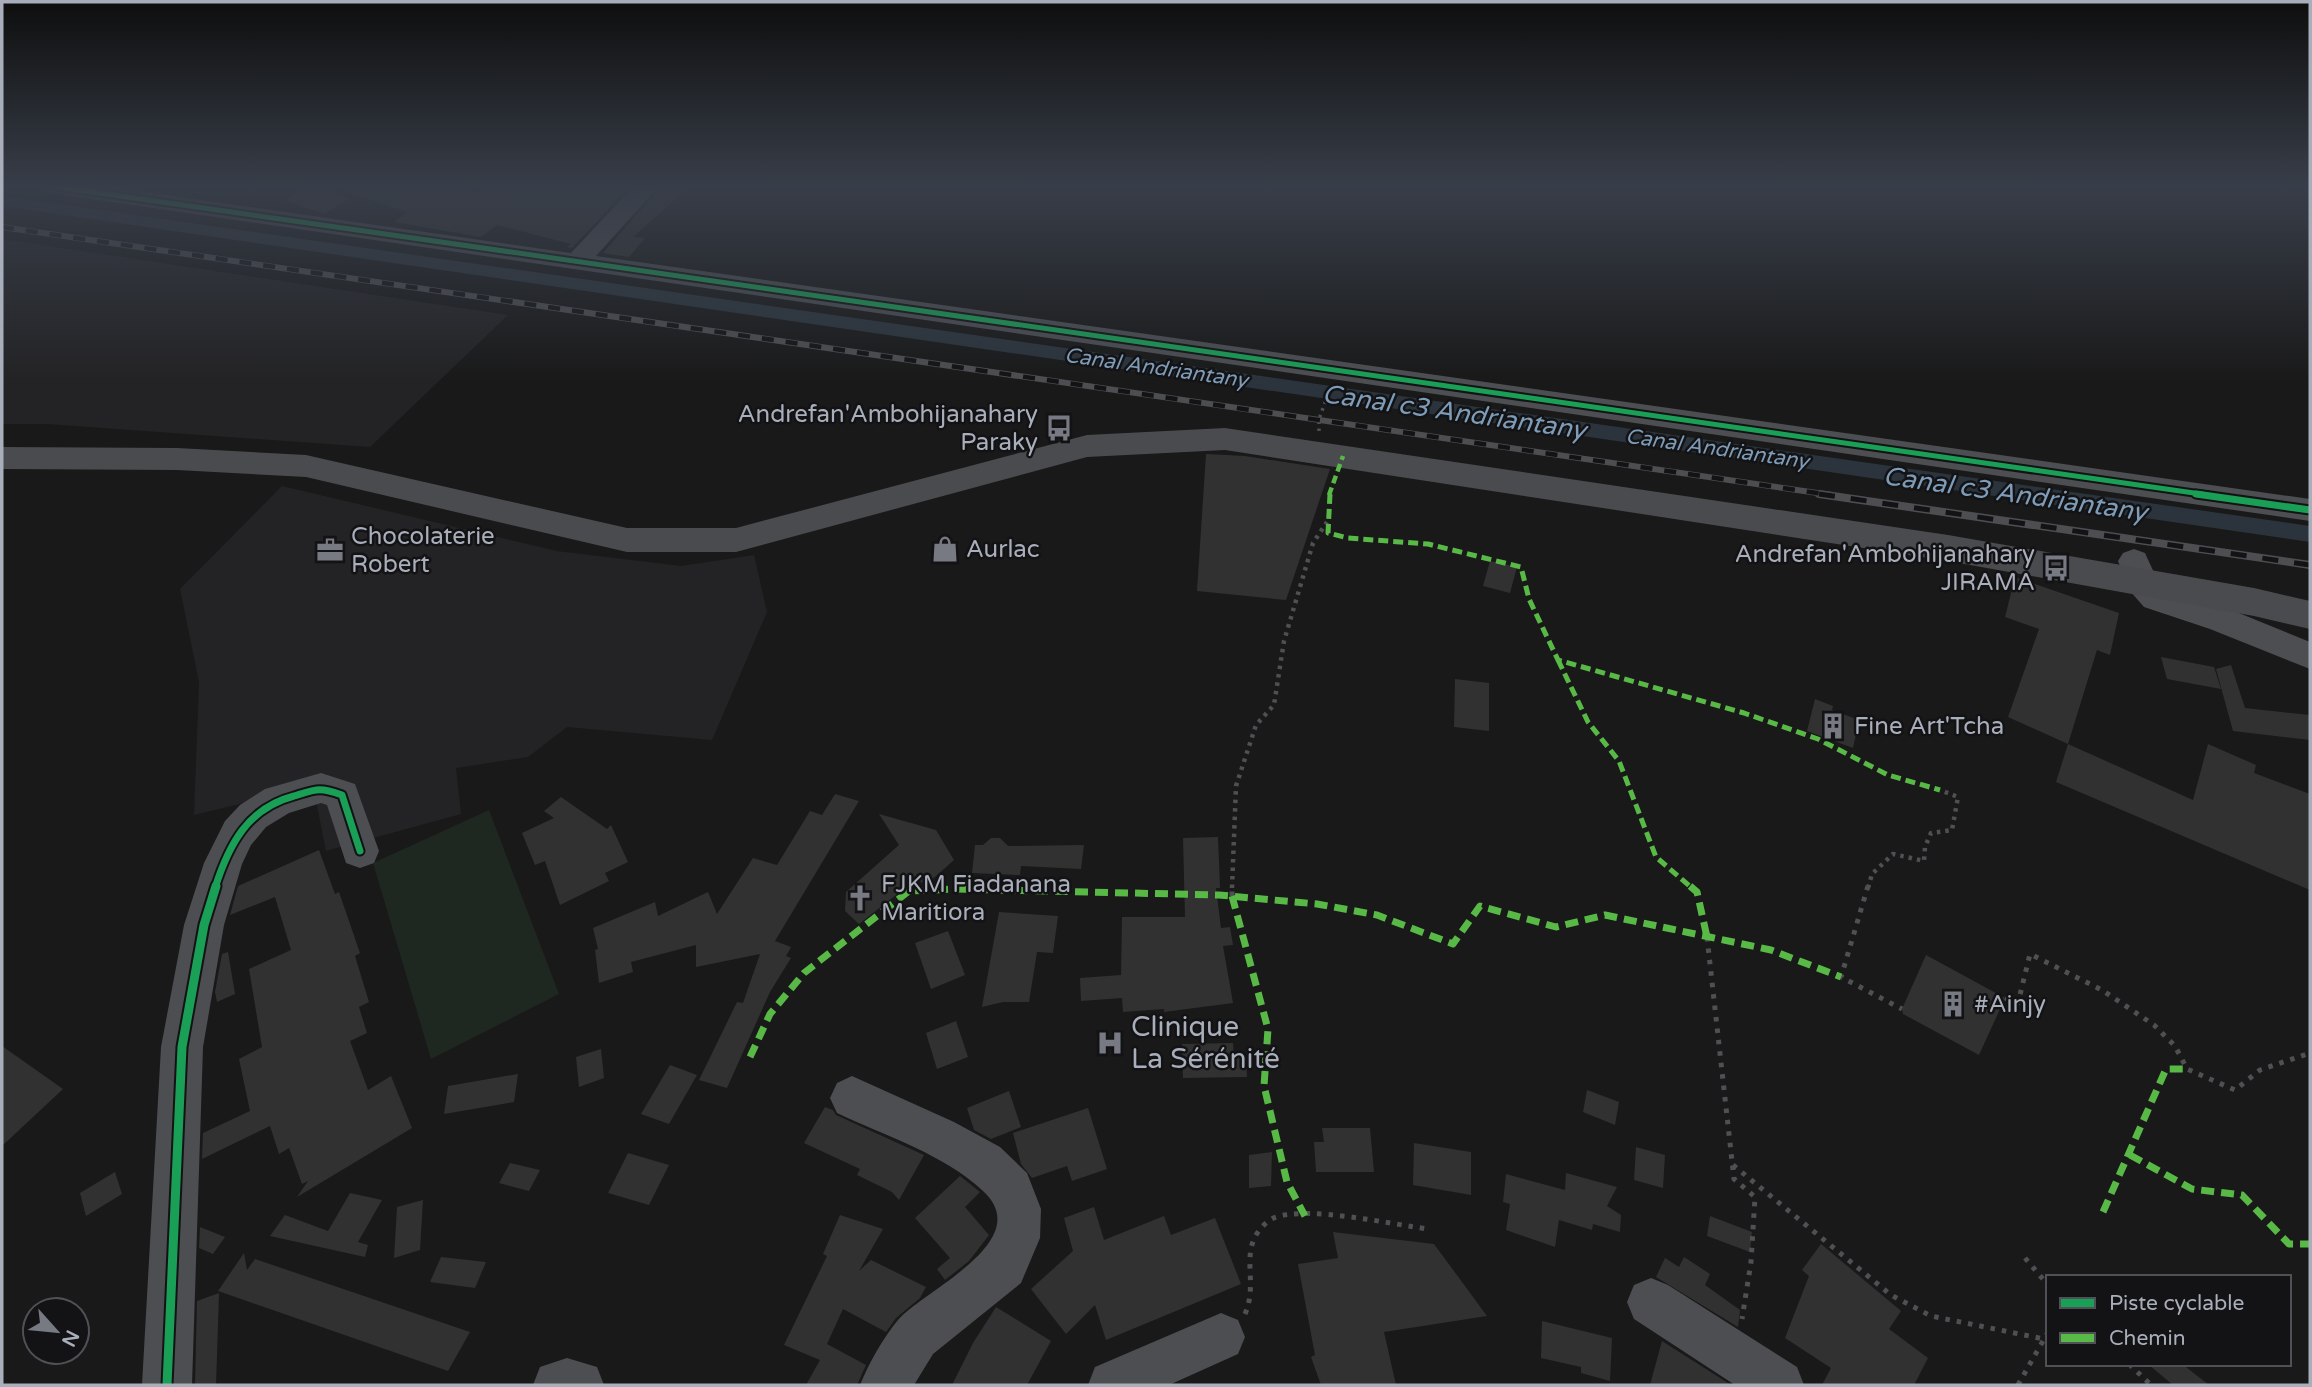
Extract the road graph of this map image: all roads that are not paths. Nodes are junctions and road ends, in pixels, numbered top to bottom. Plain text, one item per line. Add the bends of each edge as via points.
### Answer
1 (506, 252) edge
2 (586, 252) edge
3 (577, 262) junction
4 (2, 439) edge
5 (2, 458) edge
6 (2310, 510) edge
7 (2138, 572) junction
8 (2310, 598) edge
9 (2310, 615) edge
10 (2310, 656) edge
11 (360, 851) dead end
12 (852, 1098) dead end
13 (1651, 1302) dead end
14 (1221, 1337) road end
15 (167, 1385) edge
16 (558, 1385) edge
17 (579, 1385) edge
18 (885, 1385) edge
19 (1113, 1385) edge
20 (1779, 1385) edge

1 - 3 street
2 - 3 street
3 - 6 street
4 - 7 main road via 198,440 319,449 620,519 721,522 756,517 1101,426 1208,422
5 - 7 main road via 177,459 306,466 627,540 736,540 1087,446 1225,439
7 - 8 main road
7 - 9 main road
7 - 10 street via 2156,598
11 - 15 street via 342,795 321,788 265,807 238,833 223,863 204,925 182,1047
12 - 18 street via 962,1150 998,1174 1011,1189 1020,1216 1013,1254 1004,1266 916,1337
13 - 20 street
14 - 19 street
16 - 17 street

